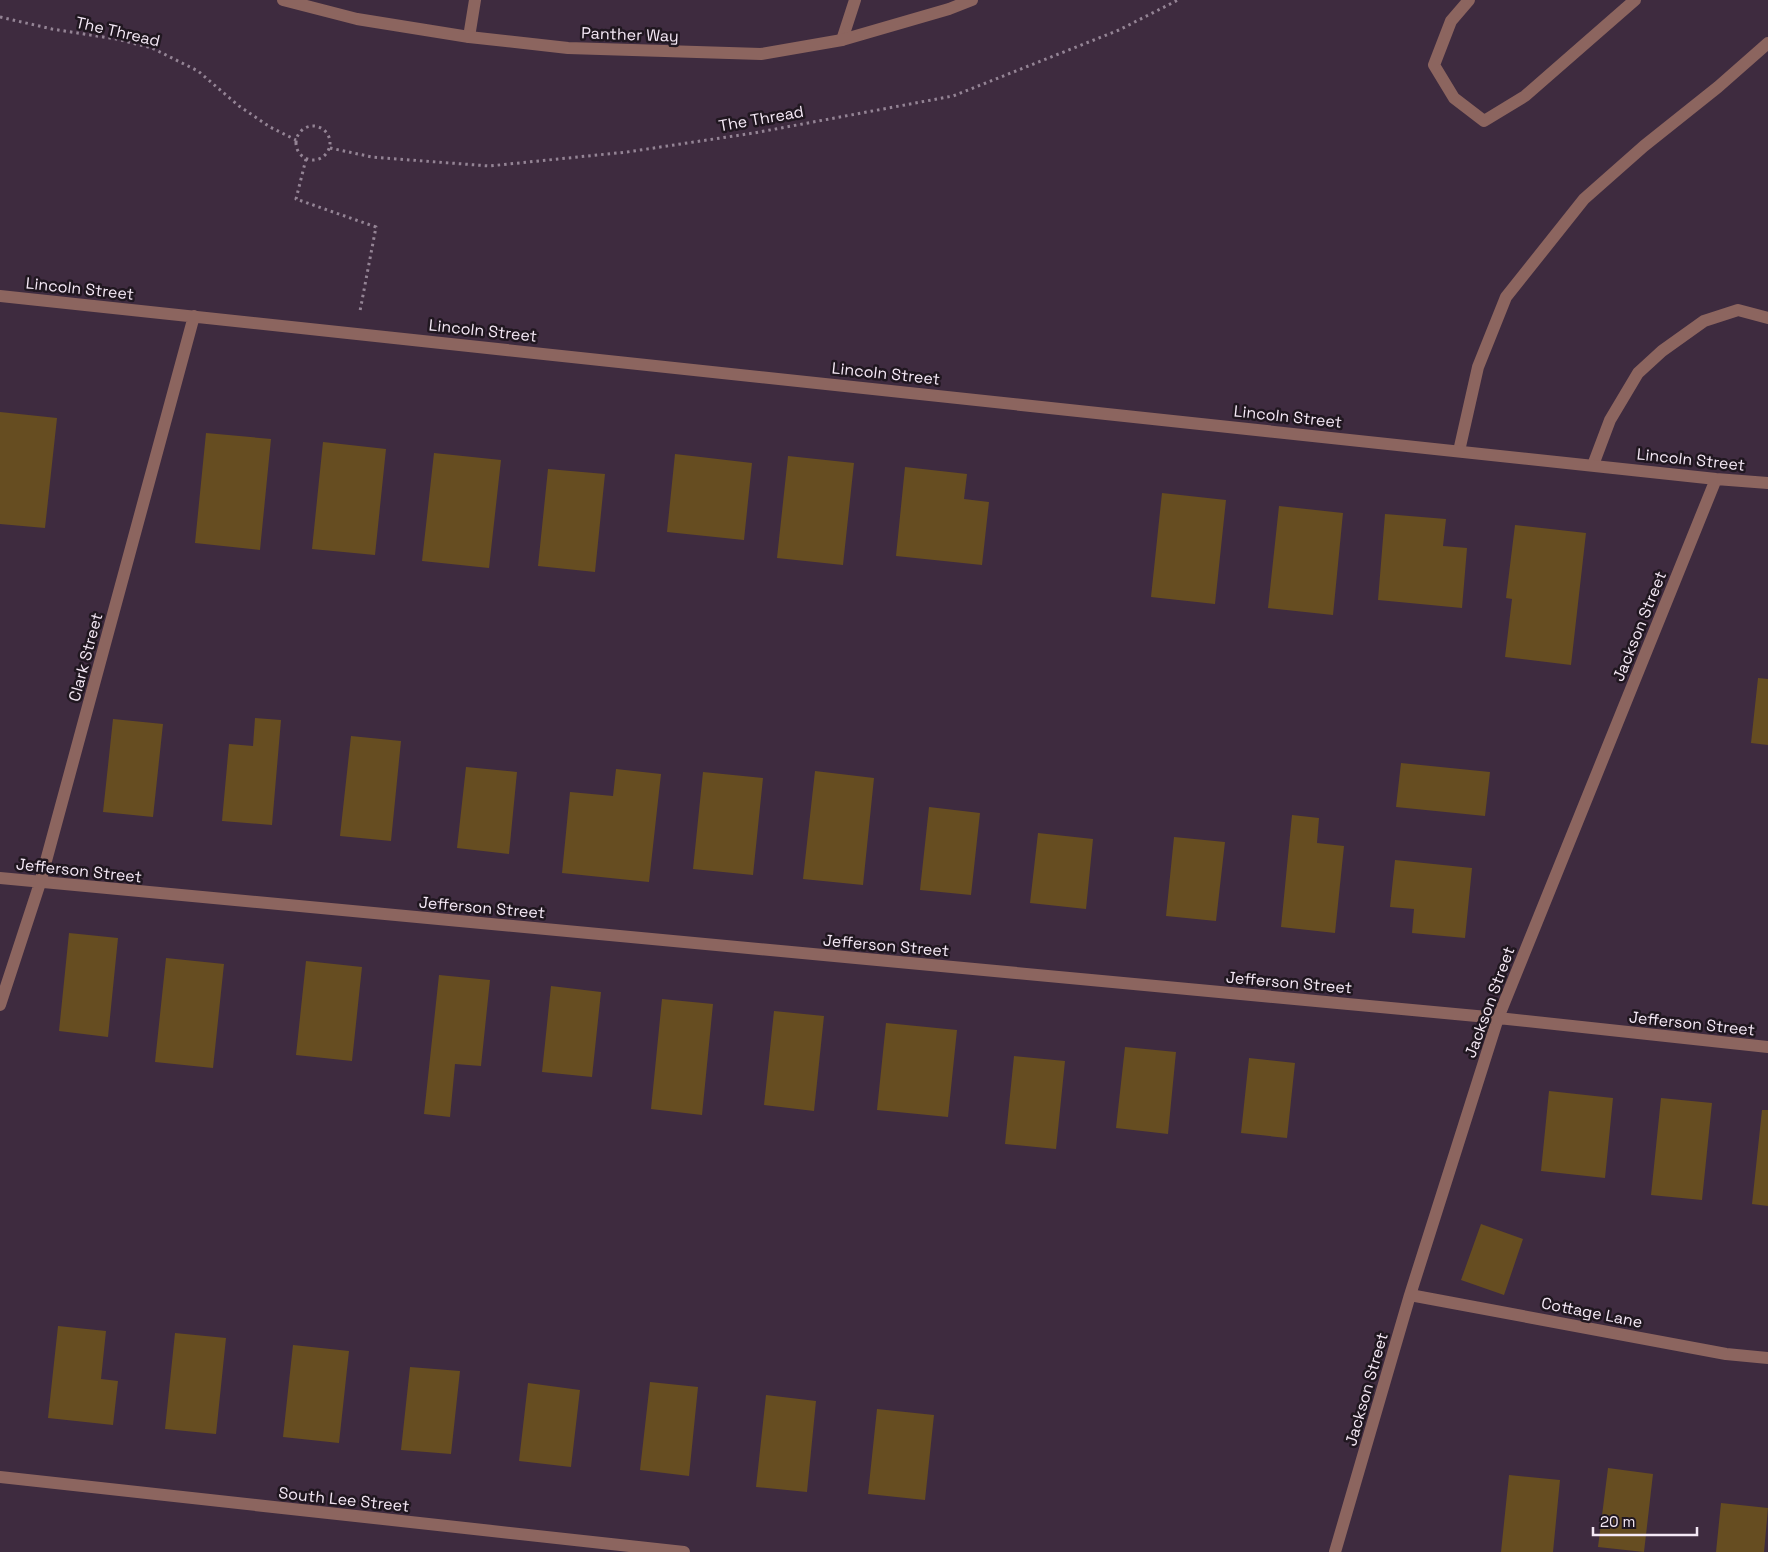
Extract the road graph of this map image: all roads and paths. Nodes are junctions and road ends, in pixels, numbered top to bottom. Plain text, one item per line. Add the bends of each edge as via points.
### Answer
1 (283, 0) edge
2 (474, 0) edge
3 (856, 0) edge
4 (972, 0) edge
5 (1178, 0) edge
6 (1469, 0) edge
7 (1636, 0) edge
8 (0, 18) edge
9 (469, 37) junction
10 (842, 40) junction
11 (1768, 43) edge
12 (296, 140) junction
13 (330, 148) junction
14 (306, 159) junction
15 (0, 296) edge
16 (194, 316) junction
17 (1768, 318) edge
18 (356, 333) junction
19 (1459, 451) junction
20 (1593, 465) junction
21 (1716, 478) junction
22 (1768, 483) edge
23 (0, 878) edge
24 (40, 883) junction
25 (0, 1005) edge
26 (1498, 1018) junction
27 (1768, 1047) edge
28 (1410, 1295) junction
29 (1768, 1358) edge
30 (0, 1477) edge
31 (684, 1552) edge
32 (1334, 1552) edge

1 - 9 street, Panther Way via 357,19
2 - 9 street
3 - 10 street
4 - 10 street, Panther Way
5 - 13 path, The Thread via 1119,30 953,96 754,133 627,152 490,166 372,157
6 - 7 street via 1451,20 1434,65 1454,98 1484,121 1525,96
8 - 12 path, The Thread via 152,48 198,71 239,106
9 - 10 street, Panther Way via 568,48 761,54
11 - 19 street via 1584,199 1506,297 1478,367
12 - 13 path via 301,130 317,126 329,136
12 - 14 path via 297,151
13 - 14 path via 323,157
14 - 18 path via 296,199 376,227
15 - 16 street, Lincoln Street
16 - 18 street, Lincoln Street
16 - 24 street, Clark Street
17 - 20 street via 1738,310 1704,322 1662,351 1638,373 1610,420
18 - 19 street, Lincoln Street
19 - 20 street, Lincoln Street
20 - 21 street, Lincoln Street
21 - 22 street, Lincoln Street
21 - 26 street, Jackson Street
23 - 24 street, Jefferson Street
24 - 25 street, Clark Street
24 - 26 street, Jefferson Street
26 - 27 street, Jefferson Street
26 - 28 street, Jackson Street
28 - 29 street, Cottage Lane via 1726,1354
28 - 32 street, Jackson Street
30 - 31 street, South Lee Street

